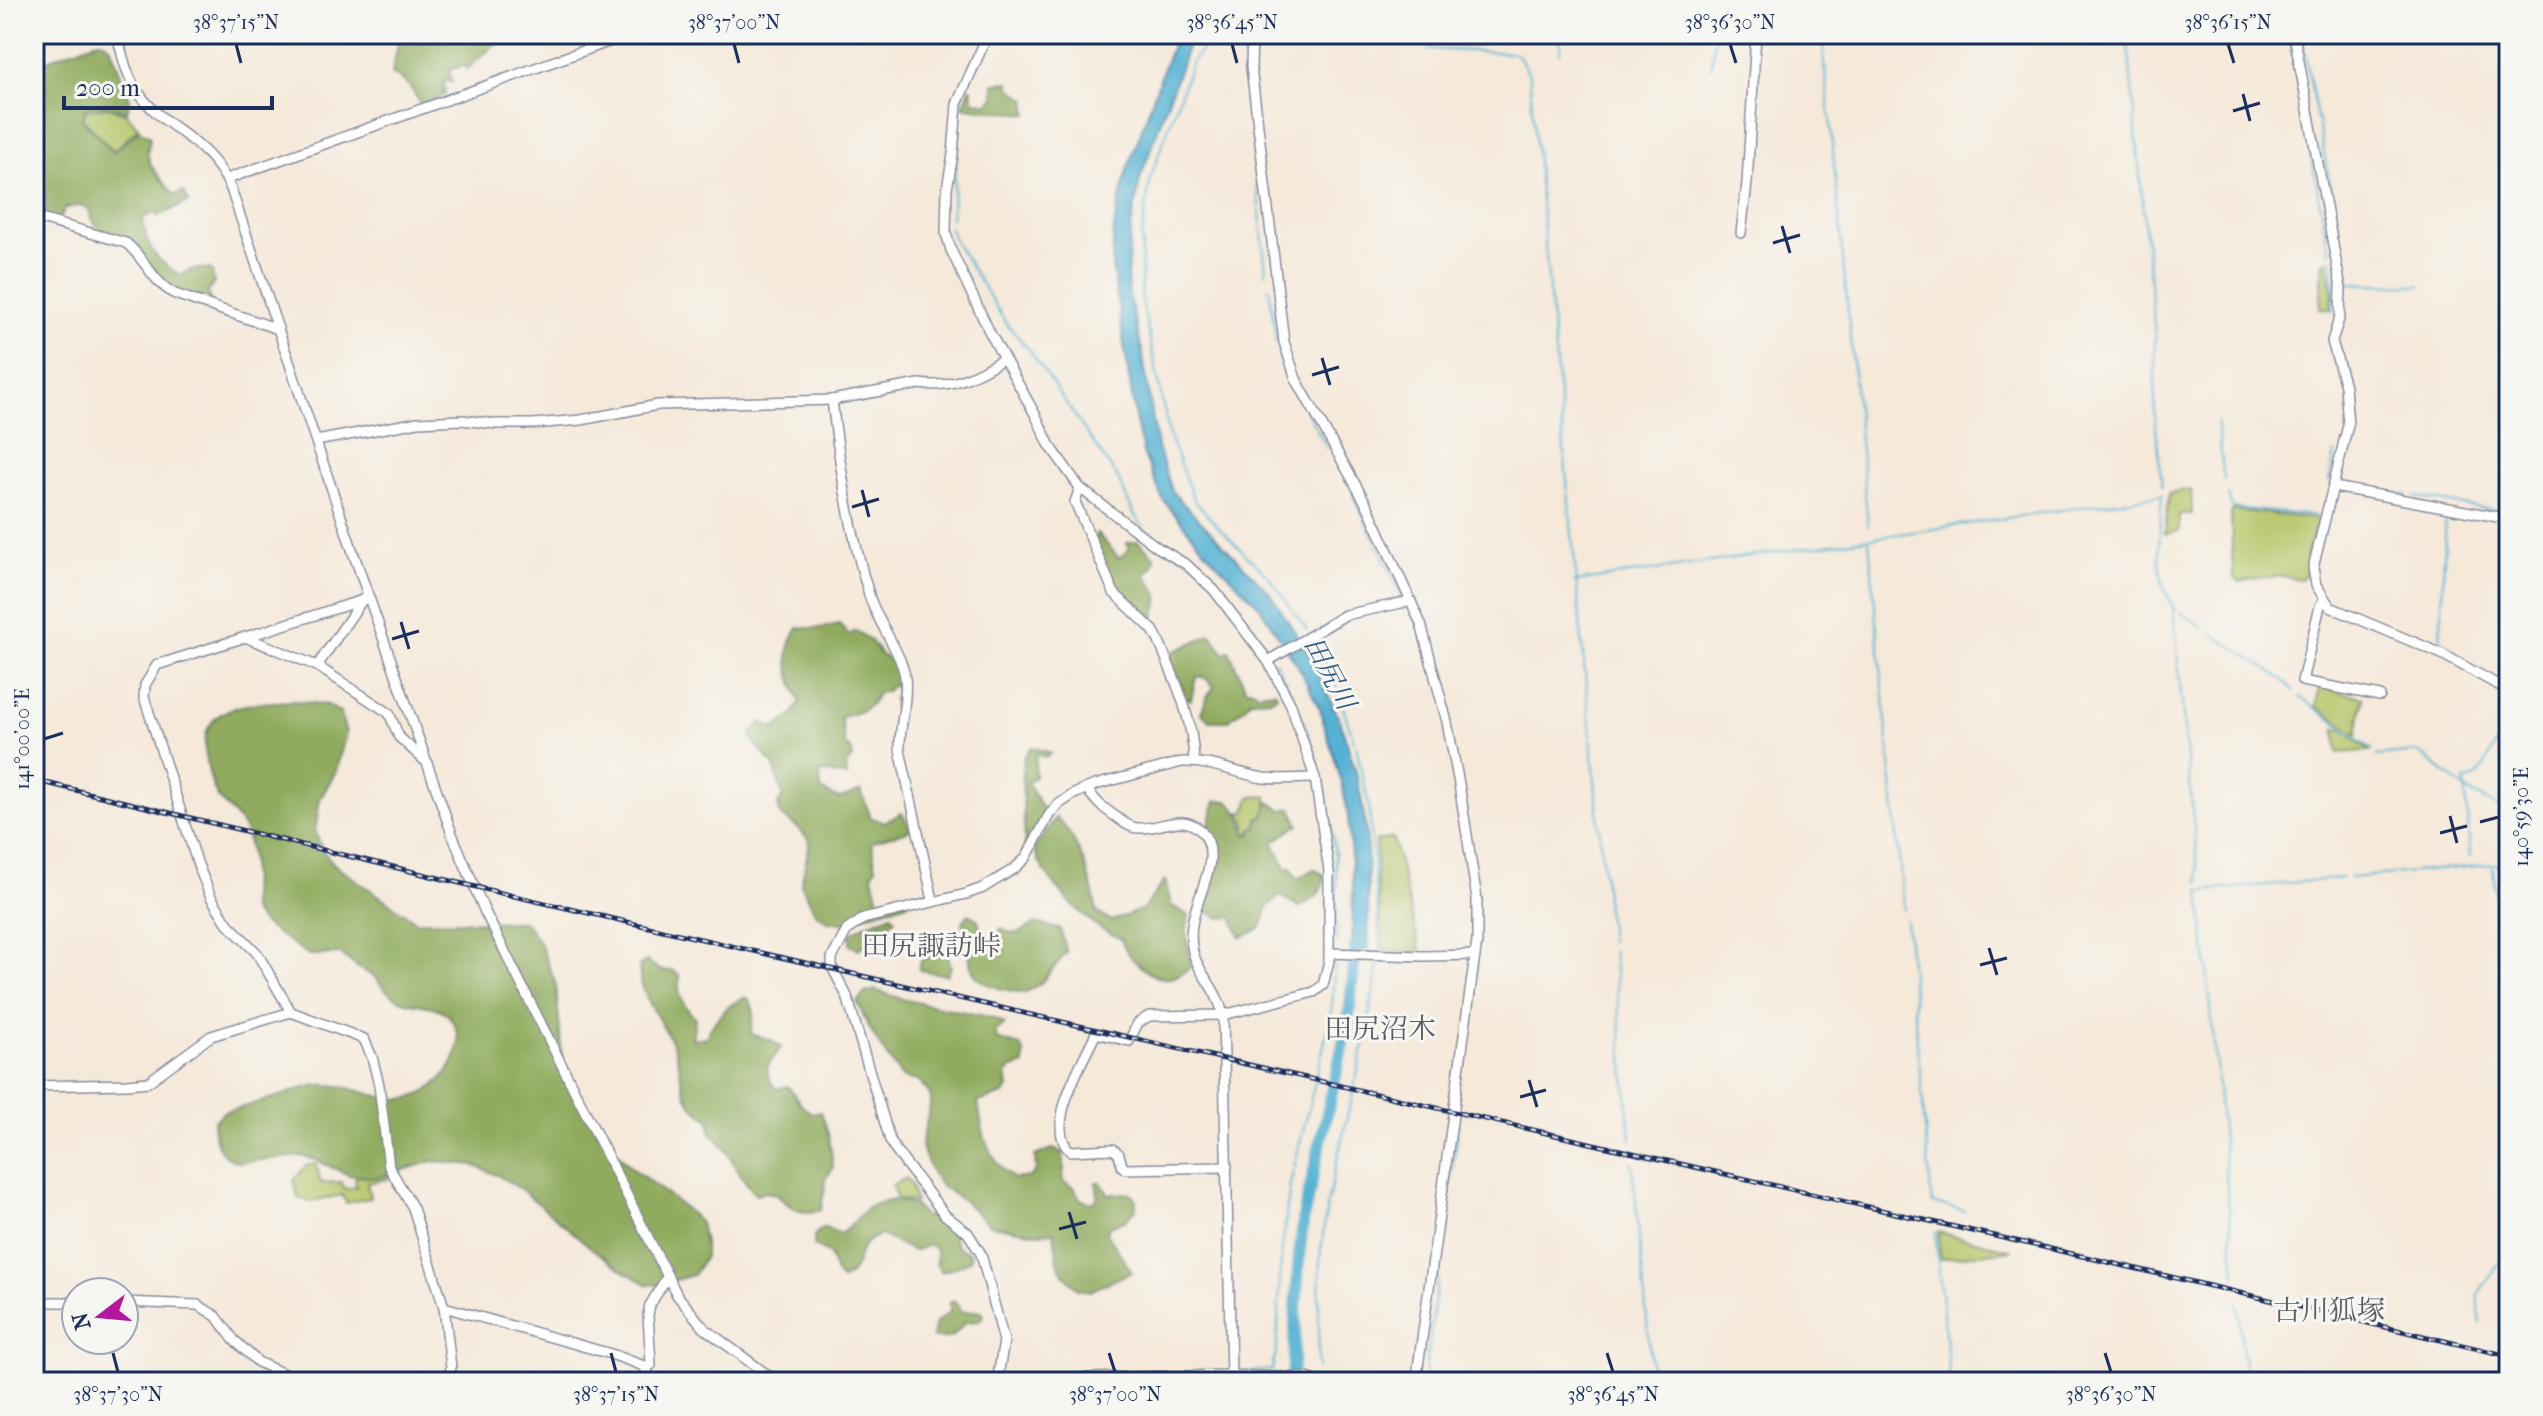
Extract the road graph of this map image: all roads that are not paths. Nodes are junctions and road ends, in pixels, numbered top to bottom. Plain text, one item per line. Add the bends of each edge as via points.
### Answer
1 (117, 34) edge
2 (630, 34) edge
3 (1134, 34) edge
4 (1252, 34) edge
5 (1756, 34) edge
6 (2294, 34) edge
7 (990, 36) edge
8 (227, 179) junction
9 (34, 217) edge
10 (1741, 233) dead end
11 (278, 329) junction
12 (1003, 359) junction
13 (832, 400) junction
14 (316, 441) junction
15 (2334, 487) junction
16 (1080, 488) junction
17 (2509, 519) edge
18 (366, 598) junction
19 (2324, 600) junction
20 (1411, 601) junction
21 (245, 637) junction
22 (1268, 661) junction
23 (317, 666) junction
24 (2509, 691) edge
25 (2380, 696) dead end
26 (427, 762) junction
27 (1194, 762) junction
28 (1315, 778) junction
29 (1087, 788) junction
30 (933, 900) junction
31 (1329, 953) junction
32 (1475, 955) junction
33 (291, 1012) junction
34 (1223, 1015) junction
35 (34, 1086) edge
36 (1227, 1167) junction
37 (667, 1277) junction
38 (34, 1302) edge
39 (60, 1302) edge
40 (140, 1303) edge
41 (444, 1307) junction
42 (644, 1366) junction
43 (1231, 1375) junction
44 (1263, 1379) edge
45 (997, 1381) edge
46 (301, 1382) edge
47 (449, 1382) edge
48 (653, 1382) edge
49 (777, 1382) edge
50 (1319, 1382) edge
51 (1416, 1382) edge

1 - 8 street via 140,95 200,145
2 - 8 street
3 - 7 street
4 - 20 street via 1251,67 1288,359 1368,507
5 - 10 street
6 - 15 street via 2341,288 2332,341 2345,386 2348,425
7 - 12 street via 957,104 945,219 951,250
8 - 11 street
9 - 11 street via 126,243 164,288
11 - 14 street
12 - 13 street via 965,380
12 - 16 street via 1056,456
13 - 14 street via 658,405 533,424 418,422
13 - 30 street via 841,477 865,580 904,670 900,750
14 - 18 street
15 - 17 street
15 - 19 street via 2313,568
16 - 22 street via 1202,577
16 - 27 street via 1075,502 1114,593 1158,639 1189,715
18 - 21 street
18 - 23 street
18 - 26 street
19 - 24 street
19 - 25 street via 2302,681
20 - 22 street via 1345,615
20 - 32 street via 1433,662 1459,784 1477,899
21 - 23 street
21 - 33 street via 157,665 144,697 211,897 228,924 257,953
22 - 28 street via 1291,705
23 - 26 street via 389,713 399,737
26 - 37 street via 485,912
27 - 28 street via 1260,777
27 - 29 street
28 - 31 street via 1329,871
29 - 30 street via 1049,815 1026,858 1014,869 983,888
29 - 34 street via 1095,801 1129,826 1180,821 1204,832 1212,851 1191,943 1194,960
30 - 45 street via 863,919 847,930 832,967 847,996 896,1151 981,1254 1004,1341
31 - 32 street
31 - 34 street via 1323,985 1314,992
32 - 51 street
33 - 35 street via 211,1036 148,1082
33 - 41 street via 364,1039 379,1085 389,1167 413,1208
34 - 36 street
34 - 36 street via 1149,1016 1138,1023 1129,1041 1096,1033 1061,1113 1060,1132 1070,1151 1113,1149 1125,1169
36 - 43 street
37 - 42 street via 650,1305 652,1361
37 - 49 street via 704,1328
38 - 39 street
40 - 46 street via 198,1305 216,1316 258,1362
41 - 42 street
41 - 47 street
42 - 48 street
43 - 44 street
43 - 45 street
44 - 50 street

